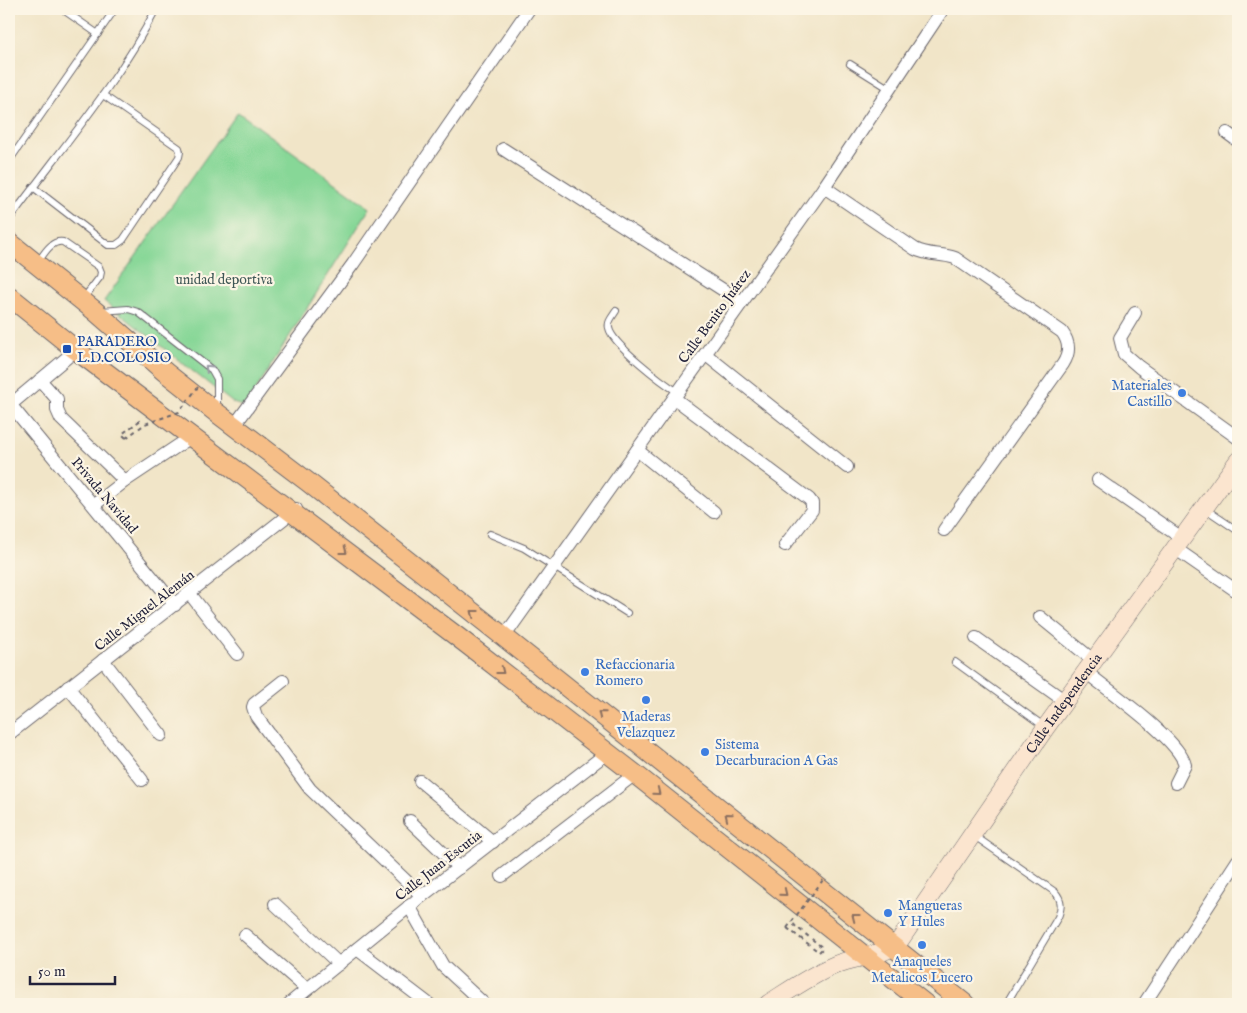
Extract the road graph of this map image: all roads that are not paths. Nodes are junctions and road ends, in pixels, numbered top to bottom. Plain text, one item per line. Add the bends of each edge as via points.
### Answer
1 (62, 9) edge
2 (115, 9) edge
3 (156, 9) edge
4 (528, 9) edge
5 (943, 9) edge
6 (98, 34) junction
7 (850, 64) dead end
8 (890, 89) junction
9 (103, 95) junction
10 (1227, 132) dead end
11 (1238, 141) edge
12 (503, 149) dead end
13 (9, 161) edge
14 (33, 187) junction
15 (824, 187) junction
16 (9, 220) edge
17 (9, 242) edge
18 (9, 258) edge
19 (36, 264) junction
20 (9, 283) edge
21 (9, 296) edge
22 (742, 302) junction
23 (81, 304) junction
24 (616, 311) dead end
25 (1135, 313) dead end
26 (112, 325) junction
27 (76, 350) junction
28 (705, 354) junction
29 (40, 380) junction
30 (676, 395) junction
31 (9, 405) edge
32 (217, 413) junction
33 (234, 426) junction
34 (191, 437) junction
35 (1238, 438) edge
36 (637, 450) junction
37 (1238, 462) edge
38 (847, 466) dead end
39 (1098, 480) dead end
40 (125, 481) junction
41 (94, 505) junction
42 (1204, 508) junction
43 (714, 512) dead end
44 (298, 515) junction
45 (944, 530) dead end
46 (1238, 531) edge
47 (490, 534) dead end
48 (1179, 544) junction
49 (785, 545) dead end
50 (555, 566) junction
51 (1238, 592) edge
52 (190, 594) junction
53 (175, 605) junction
54 (627, 613) dead end
55 (1040, 618) dead end
56 (504, 637) junction
57 (976, 638) dead end
58 (237, 654) dead end
59 (103, 660) junction
60 (954, 662) dead end
61 (1090, 666) junction
62 (283, 681) dead end
63 (68, 687) junction
64 (1065, 701) junction
65 (1046, 727) junction
66 (9, 734) edge
67 (160, 735) dead end
68 (607, 753) junction
69 (635, 774) junction
70 (142, 780) dead end
71 (420, 780) dead end
72 (1176, 783) dead end
73 (410, 821) dead end
74 (972, 834) junction
75 (493, 842) junction
76 (1238, 860) edge
77 (459, 868) junction
78 (502, 876) dead end
79 (422, 896) junction
80 (275, 904) dead end
81 (409, 906) junction
82 (245, 934) dead end
83 (893, 948) junction
84 (356, 949) junction
85 (865, 956) junction
86 (339, 964) junction
87 (307, 989) junction
88 (289, 1004) edge
89 (428, 1004) edge
90 (484, 1004) edge
91 (768, 1004) edge
92 (925, 1004) edge
93 (964, 1004) edge
94 (1006, 1004) edge
95 (1144, 1004) edge

1 - 6 lane
2 - 6 lane
3 - 9 lane
4 - 33 street via 353,264
5 - 8 street, Calle Benito Juárez
6 - 13 lane
7 - 8 lane
8 - 15 street, Calle Benito Juárez
9 - 14 lane
9 - 14 lane via 179,148 180,152 123,240 116,245 108,244
10 - 11 street
12 - 22 street
14 - 16 lane
15 - 22 street, Calle Benito Juárez
15 - 45 street via 922,253 955,258 1062,332 1068,343 1063,364
17 - 19 main road
18 - 23 main road
19 - 23 main road
19 - 23 lane via 53,243 59,241 99,267 100,277
20 - 44 main road via 279,493
21 - 27 main road
22 - 28 street, Calle Benito Juárez
23 - 26 main road
23 - 26 main road via 93,319
32 -> 23 lane via 217,379 212,370 138,312
24 - 30 lane via 609,330 622,348
25 - 35 street via 1120,338 1124,354
26 - 32 main road
27 - 29 street
27 - 34 main road
28 - 30 street, Calle Benito Juárez
28 - 38 street
29 - 31 street
29 - 40 street via 57,399 61,419
30 - 36 street, Calle Benito Juárez
30 - 49 street via 812,503 812,510
31 - 41 street, Privada Navidad
32 - 33 main road
56 -> 33 main road
34 - 40 street
34 - 44 main road
36 - 43 street
36 - 50 street, Calle Benito Juárez
37 - 42 street, Calle Independencia
39 - 48 street
40 - 41 street
41 - 53 street, Privada Navidad
42 - 46 lane
42 - 48 street, Calle Independencia
44 - 52 street, Calle Miguel Alemán
44 -> 68 main road
47 - 50 lane
48 - 51 street
48 - 61 street, Calle Independencia
50 - 54 lane
50 - 56 street, Calle Benito Juárez
52 - 53 street, Calle Miguel Alemán
52 - 58 street
53 - 59 street, Calle Miguel Alemán
55 - 61 street
83 -> 56 main road
57 - 64 street
59 - 63 street, Calle Miguel Alemán
59 - 67 street
60 - 65 lane
61 - 64 street, Calle Independencia
61 - 72 street via 1183,756 1185,765
62 - 79 street via 254,704 256,716 310,789
63 - 66 street, Calle Miguel Alemán
63 - 70 street
64 - 65 street, Calle Independencia
65 - 74 street, Calle Independencia
68 - 69 main road
68 - 75 street, Calle Juan Escutia
69 - 78 street
69 -> 85 main road
71 - 75 street
73 - 77 street
74 - 83 street, Calle Independencia
74 - 94 lane via 1060,897 1058,917
75 - 77 street, Calle Juan Escutia
76 - 95 street
77 - 79 street, Calle Juan Escutia
79 - 81 street, Calle Juan Escutia
80 - 86 street
81 - 84 street, Calle Juan Escutia
81 - 90 street via 443,966
82 - 87 street
83 - 85 street
83 - 93 main road
84 - 86 street, Calle Juan Escutia
84 - 89 street
85 - 91 street via 823,970
85 - 92 main road
86 - 87 street, Calle Juan Escutia
87 - 88 street, Calle Juan Escutia

